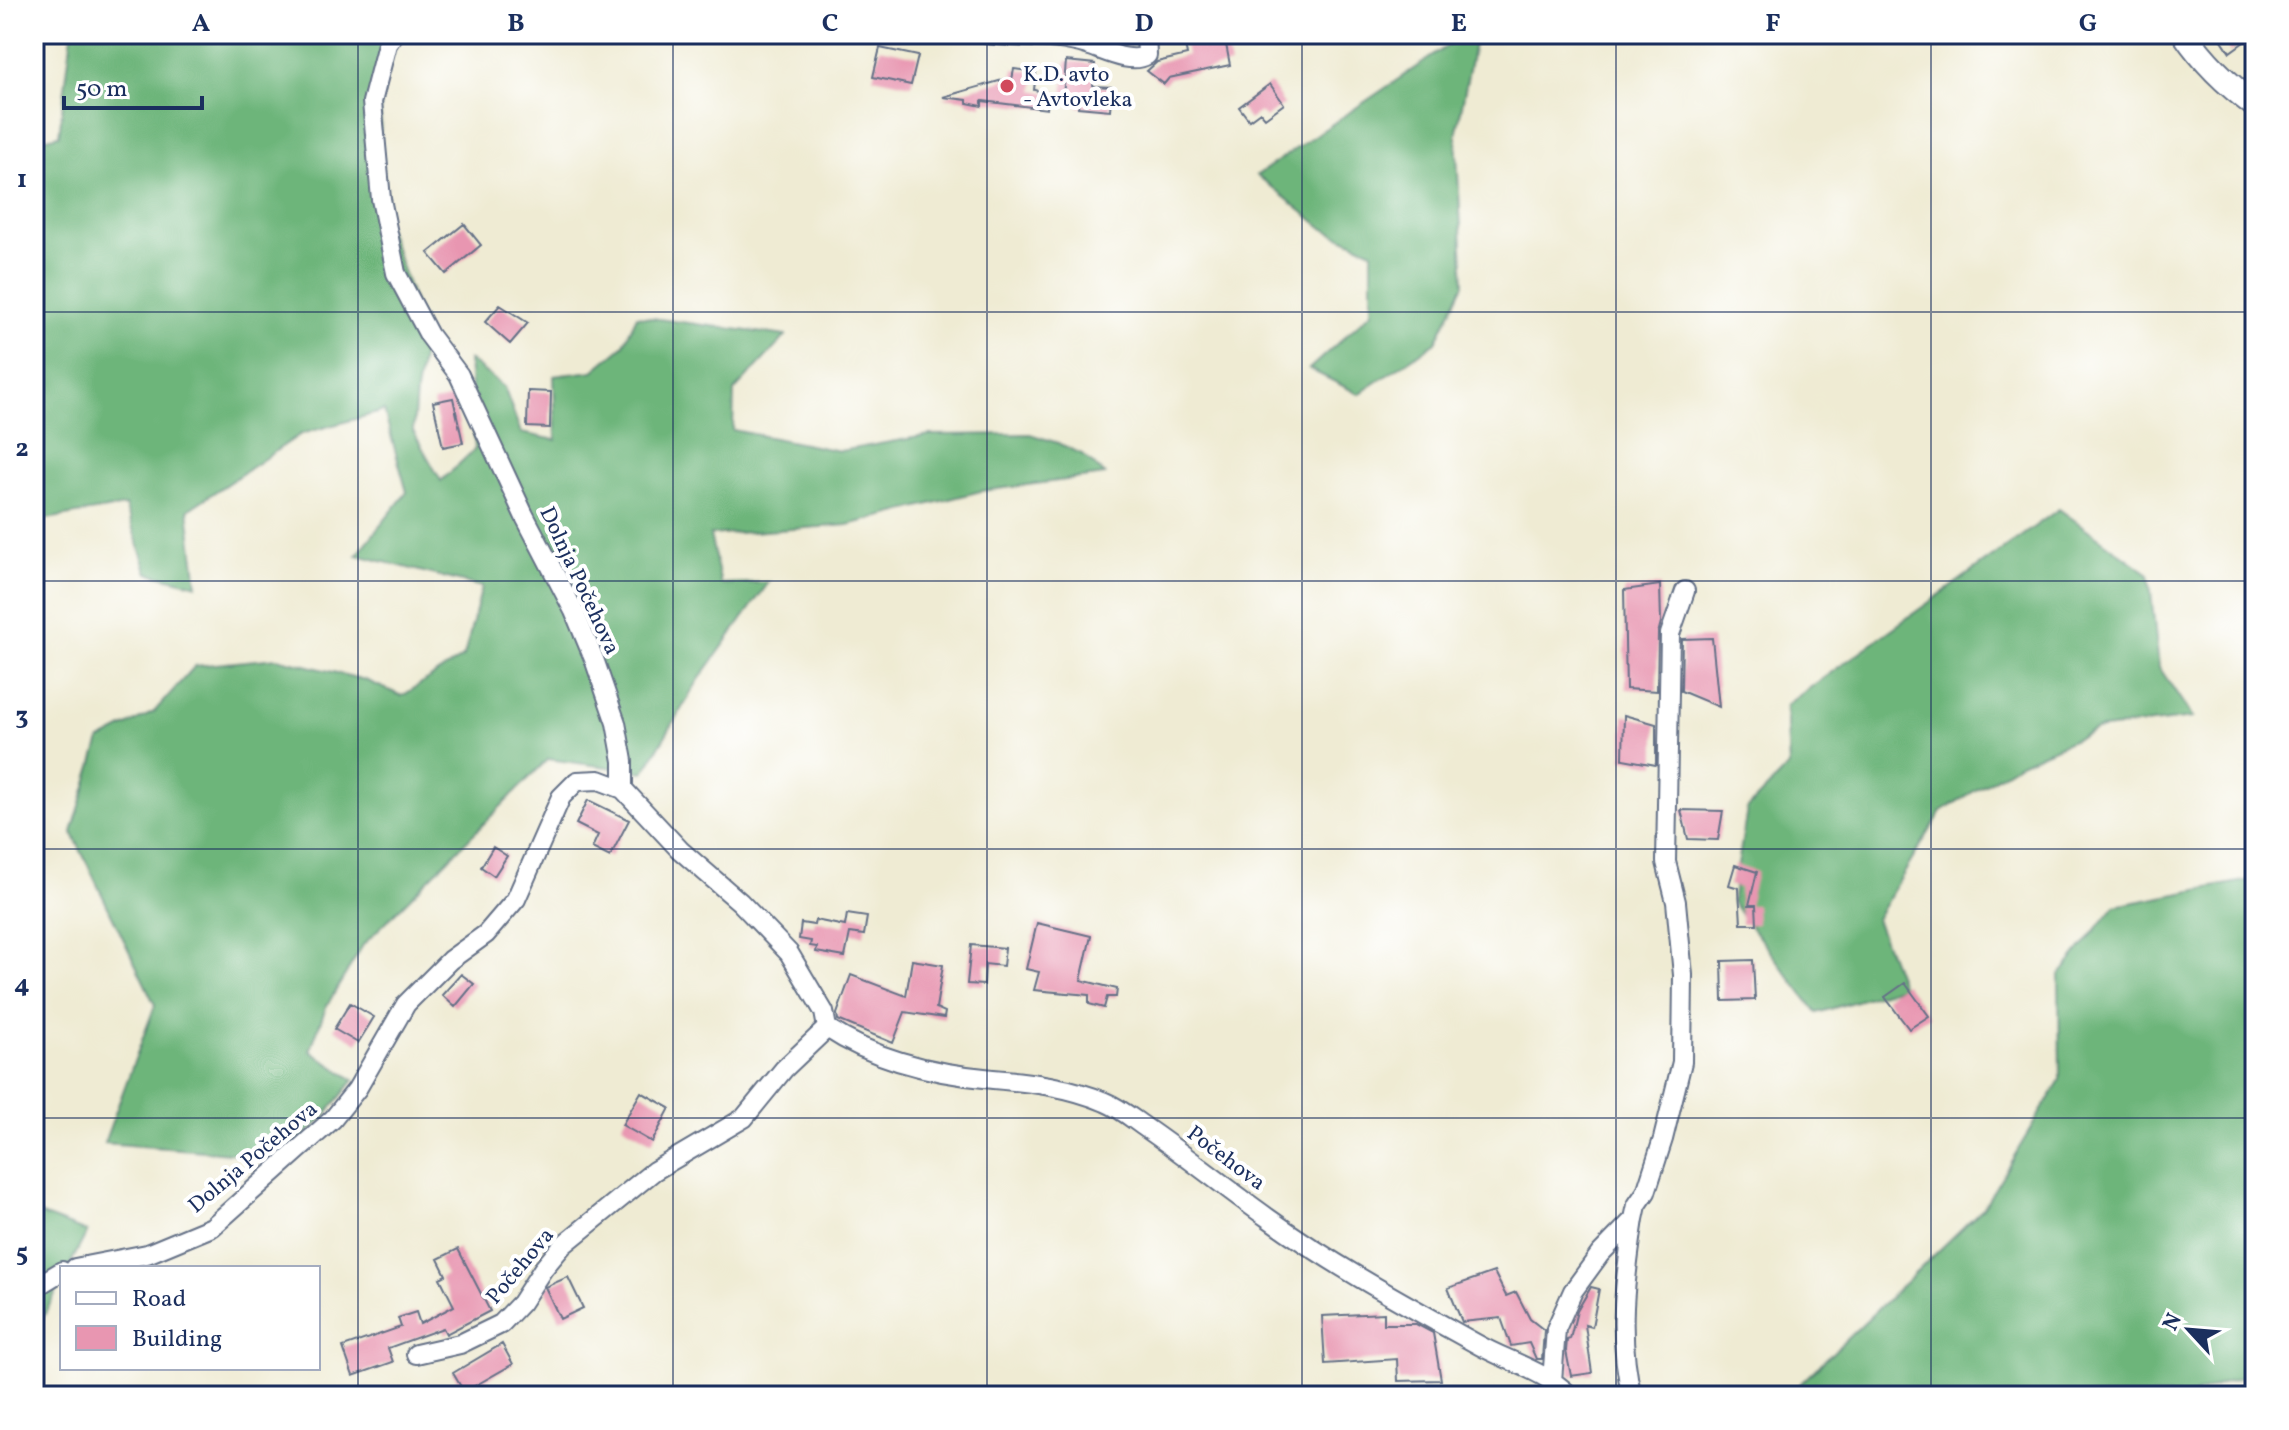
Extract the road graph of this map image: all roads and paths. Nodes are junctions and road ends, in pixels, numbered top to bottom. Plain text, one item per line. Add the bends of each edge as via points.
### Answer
1 (394, 34) edge
2 (987, 34) edge
3 (1146, 34) edge
4 (2185, 34) edge
5 (2249, 92) edge
6 (1685, 591) dead end
7 (623, 789) junction
8 (827, 1028) junction
9 (1634, 1219) junction
10 (85, 1266) edge
11 (60, 1272) edge
12 (34, 1288) edge
13 (416, 1354) dead end
14 (1552, 1381) junction
15 (1570, 1396) edge
16 (1632, 1396) edge

1 - 7 street, Dolnja Počehova via 372,102 381,199 396,273 429,335 459,375 574,611 616,723
2 - 3 street via 1078,42 1131,59 1147,55
4 - 5 street via 2198,54
6 - 9 street via 1670,634 1666,862 1683,975 1682,1062 1663,1139
7 - 8 street via 789,953 824,1012
7 - 10 street, Dolnja Počehova via 599,780 577,781 561,797 516,899 486,934 450,960 406,1004 357,1089 333,1119 212,1227 147,1254
8 - 13 street, Počehova via 744,1118 654,1171 563,1245 501,1324 460,1344
8 - 14 street, Počehova via 844,1040 933,1070 1032,1081 1107,1102 1269,1219 1379,1288
9 - 14 street via 1573,1291 1556,1329
9 - 16 street via 1623,1344
11 - 12 street
14 - 15 street, Počehova

